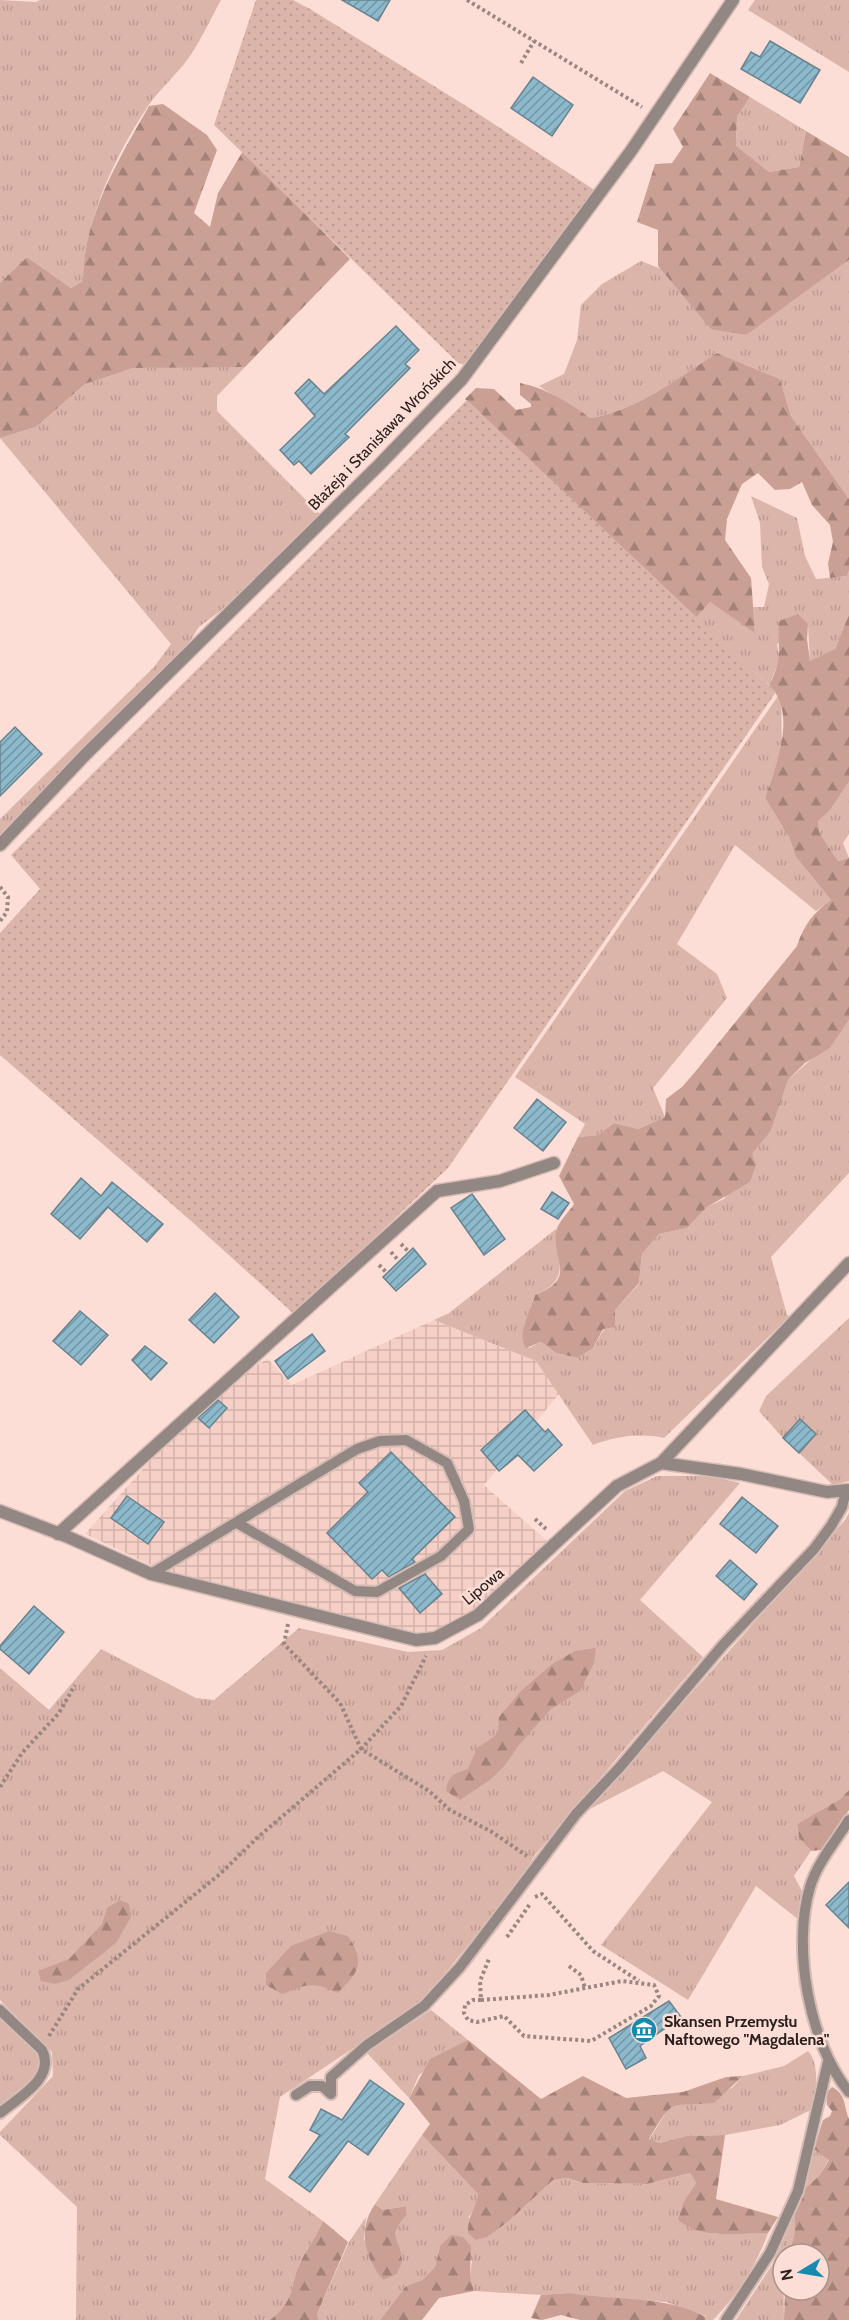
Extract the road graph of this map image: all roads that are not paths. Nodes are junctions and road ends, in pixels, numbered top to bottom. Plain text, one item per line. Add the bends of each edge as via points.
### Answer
1 (733, 0) edge
2 (0, 845) edge
3 (554, 1163) dead end
4 (849, 1263) edge
5 (662, 1463) junction
6 (847, 1490) edge
7 (0, 1511) edge
8 (237, 1522) junction
9 (58, 1534) junction
10 (151, 1574) junction
11 (849, 1820) edge
12 (0, 2010) edge
13 (828, 2062) junction
14 (849, 2092) edge
15 (296, 2095) dead end
16 (0, 2113) edge
17 (726, 2320) edge

1 - 2 street, Błażeja i Stanisława Wrońskich via 656,115 462,379 85,755
3 - 9 street via 500,1181 437,1191
4 - 5 street, Lipowa
5 - 6 street via 827,1492
5 - 10 street, Lipowa via 617,1486 478,1615 435,1638 416,1640
6 - 15 lane via 842,1507 814,1549 723,1645 576,1814 485,1936 430,2000 339,2069 331,2077 331,2094 322,2085 310,2086
7 - 9 street, Lipowa
8 - 8 lane via 357,1449 380,1441 406,1440 447,1463 464,1501 469,1529 441,1556 377,1592 355,1592
8 - 10 lane
9 - 10 street, Lipowa
11 - 13 lane via 818,1869 805,1914 804,1976
12 - 16 lane via 46,2058 40,2078
13 - 14 lane
13 - 17 lane via 798,2191 770,2253

